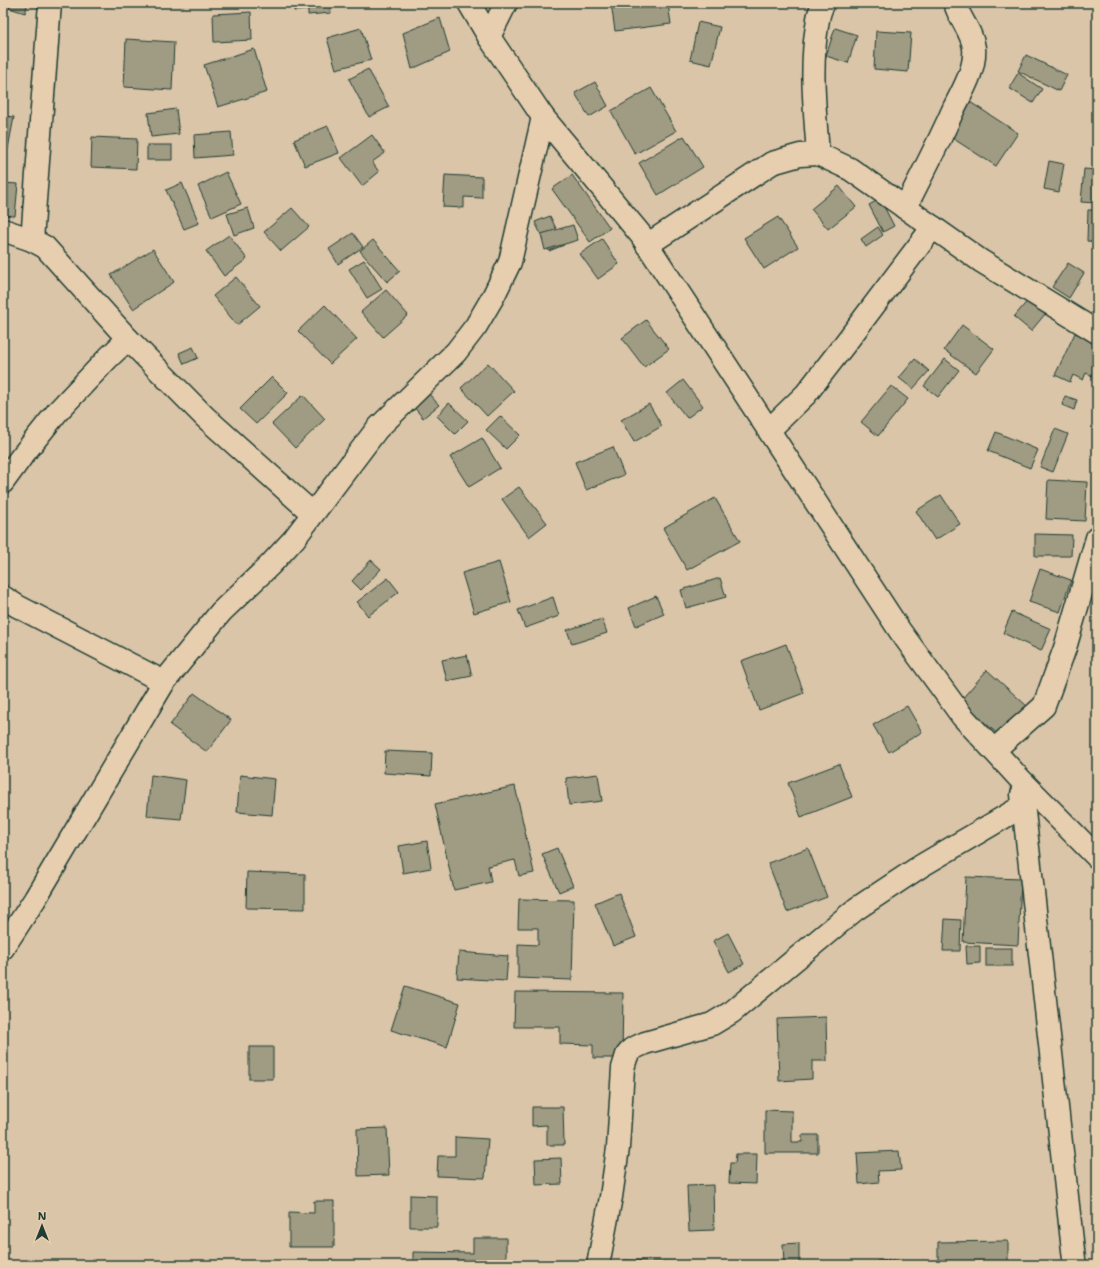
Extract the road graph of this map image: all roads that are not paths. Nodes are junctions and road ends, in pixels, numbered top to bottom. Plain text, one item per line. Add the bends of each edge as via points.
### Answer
1 (50, 3) edge
2 (469, 3) edge
3 (506, 3) edge
4 (824, 3) edge
5 (955, 3) edge
6 (489, 37) junction
7 (543, 117) junction
8 (818, 154) junction
9 (905, 208) junction
10 (933, 226) junction
11 (3, 230) edge
12 (32, 240) junction
13 (647, 245) junction
14 (1097, 332) edge
15 (128, 339) junction
16 (768, 430) junction
17 (3, 482) edge
18 (312, 513) junction
19 (1097, 538) edge
20 (3, 597) edge
21 (164, 682) junction
22 (994, 750) junction
23 (1020, 779) junction
24 (1023, 806) junction
25 (1097, 857) edge
26 (3, 948) edge
27 (598, 1265) edge
28 (1075, 1265) edge

1 - 12 street
2 - 6 street
3 - 6 street
4 - 8 street via 820,9 814,45 814,106
5 - 9 street via 971,35 974,48 973,63 940,139
6 - 7 street
7 - 13 street
7 - 18 street via 510,262 493,297 476,326 456,352 377,429
8 - 9 street via 850,169
8 - 13 street via 800,155 772,163
9 - 10 street
10 - 14 street via 982,261
10 - 16 street via 806,394
11 - 12 street
12 - 15 street via 50,252
13 - 16 street
15 - 17 street via 58,411
15 - 18 street via 205,417
16 - 22 street via 900,631 962,716
18 - 21 street via 294,539 270,565 220,612
19 - 22 street via 1065,648 1044,706
20 - 21 street
21 - 26 street via 35,899
22 - 23 street
23 - 24 street
23 - 25 street
24 - 27 street via 921,866 856,910 732,1012 712,1024 645,1043 627,1054 623,1068 616,1162
24 - 28 street

